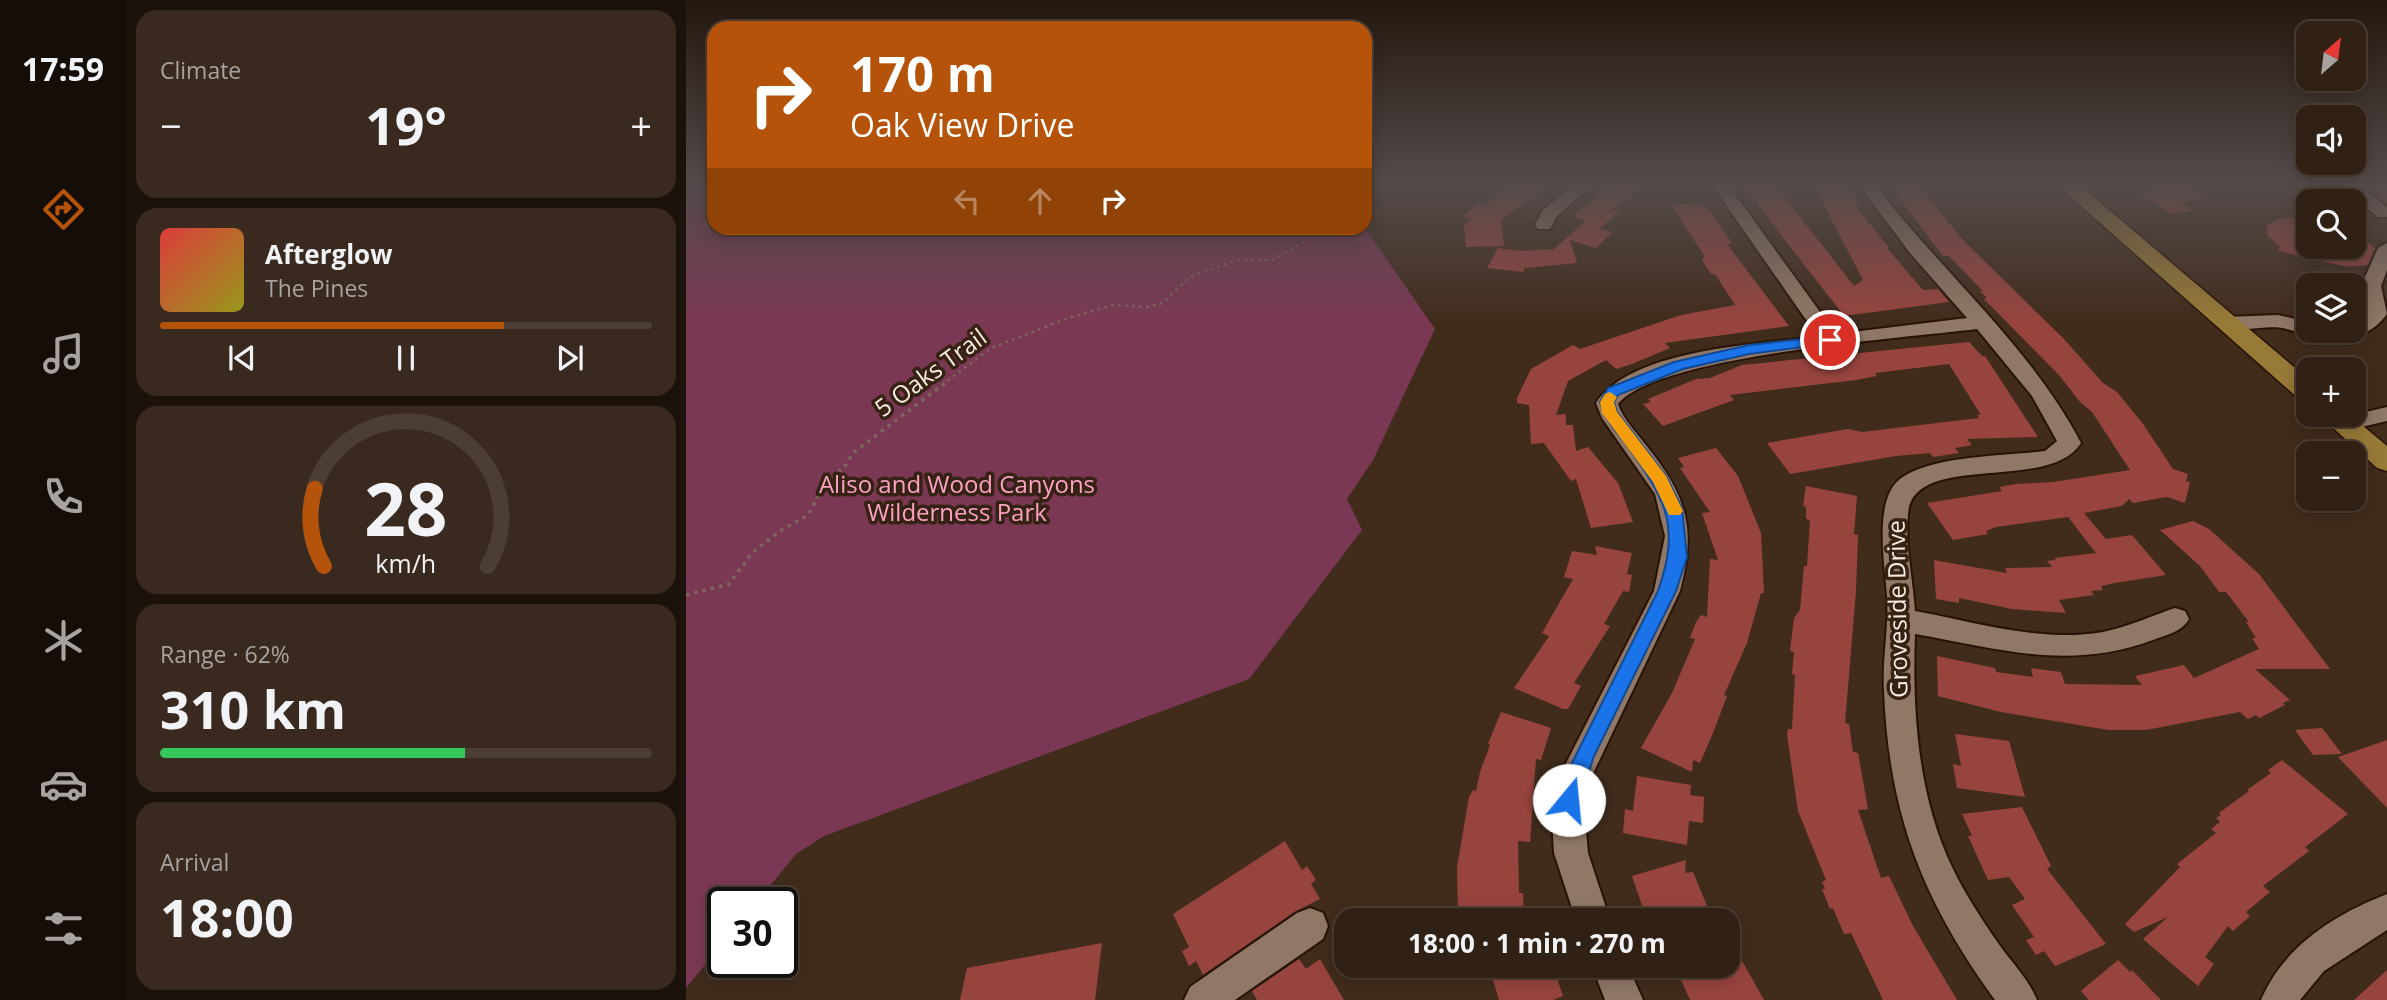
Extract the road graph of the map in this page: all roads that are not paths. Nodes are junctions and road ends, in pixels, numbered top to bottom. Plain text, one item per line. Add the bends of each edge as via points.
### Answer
1 (1751, 229) edge
2 (1901, 229) edge
3 (2117, 229) edge
4 (2387, 248) edge
5 (1983, 322) junction
6 (2225, 323) junction
7 (2296, 325) edge
8 (2366, 325) edge
9 (1830, 340) junction
10 (2296, 383) edge
11 (2387, 414) edge
12 (2366, 416) edge
13 (2348, 427) edge
14 (2387, 461) edge
15 (2175, 619) dead end
16 (1902, 620) junction
17 (1588, 908) edge
18 (2387, 911) edge
19 (1310, 926) dead end
20 (1615, 978) edge
21 (1203, 1000) edge
22 (1624, 1000) edge
23 (2018, 1000) edge
24 (2280, 1000) edge

1 - 9 street
2 - 5 street, Groveside Drive
3 - 6 main road
4 - 8 street via 2371,286 2377,314
5 - 9 street
5 - 16 street, Groveside Drive via 2057,417 2069,443 2051,458 1930,474 1907,486 1895,512
6 - 7 street via 2277,321
6 - 10 main road
9 - 17 street via 1749,349 1679,365 1613,391 1607,402 1674,508 1678,557 1667,591 1572,783 1566,817 1575,879
11 - 12 street
13 - 14 main road
15 - 16 street via 2134,637 2093,645 2054,645
16 - 23 street, Groveside Drive via 1898,688 1904,756 1918,817 1939,878 1984,954
18 - 24 street via 2329,944 2288,980
19 - 21 street
20 - 22 street

